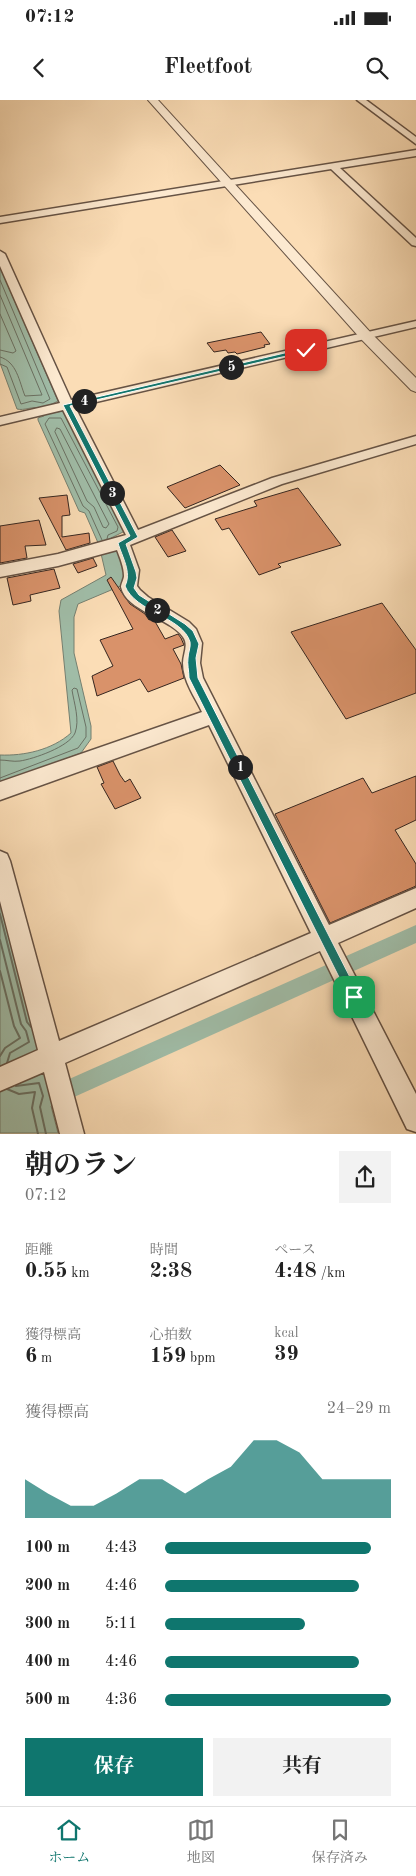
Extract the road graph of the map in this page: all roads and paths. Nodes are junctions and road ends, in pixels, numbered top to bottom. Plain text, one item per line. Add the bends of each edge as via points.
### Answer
1 (153, 100) edge
2 (361, 100) edge
3 (416, 141) edge
4 (416, 152) edge
5 (333, 166) junction
6 (228, 183) junction
7 (0, 220) edge
8 (416, 243) edge
9 (0, 254) edge
10 (416, 324) edge
11 (366, 336) junction
12 (416, 387) edge
13 (63, 406) junction
14 (0, 421) edge
15 (416, 440) edge
16 (128, 540) junction
17 (0, 572) edge
18 (214, 716) junction
19 (0, 791) edge
20 (0, 861) edge
21 (416, 898) edge
22 (325, 938) junction
23 (45, 1059) junction
24 (0, 1079) edge
25 (416, 1120) edge
26 (72, 1134) edge

1 - 6 street
2 - 3 street
4 - 5 street
5 - 6 street
5 - 8 street
6 - 7 street
6 - 11 street
9 - 13 street
10 - 11 street
11 - 12 street
11 - 13 street
13 - 14 street
13 - 16 street
15 - 16 street via 277,481
16 - 17 street
16 - 18 street via 133,578 130,590 190,634 195,644 192,658 194,678
18 - 19 street
18 - 22 street
20 - 23 street
21 - 22 street
22 - 23 street
22 - 25 street
23 - 24 street
23 - 26 street

